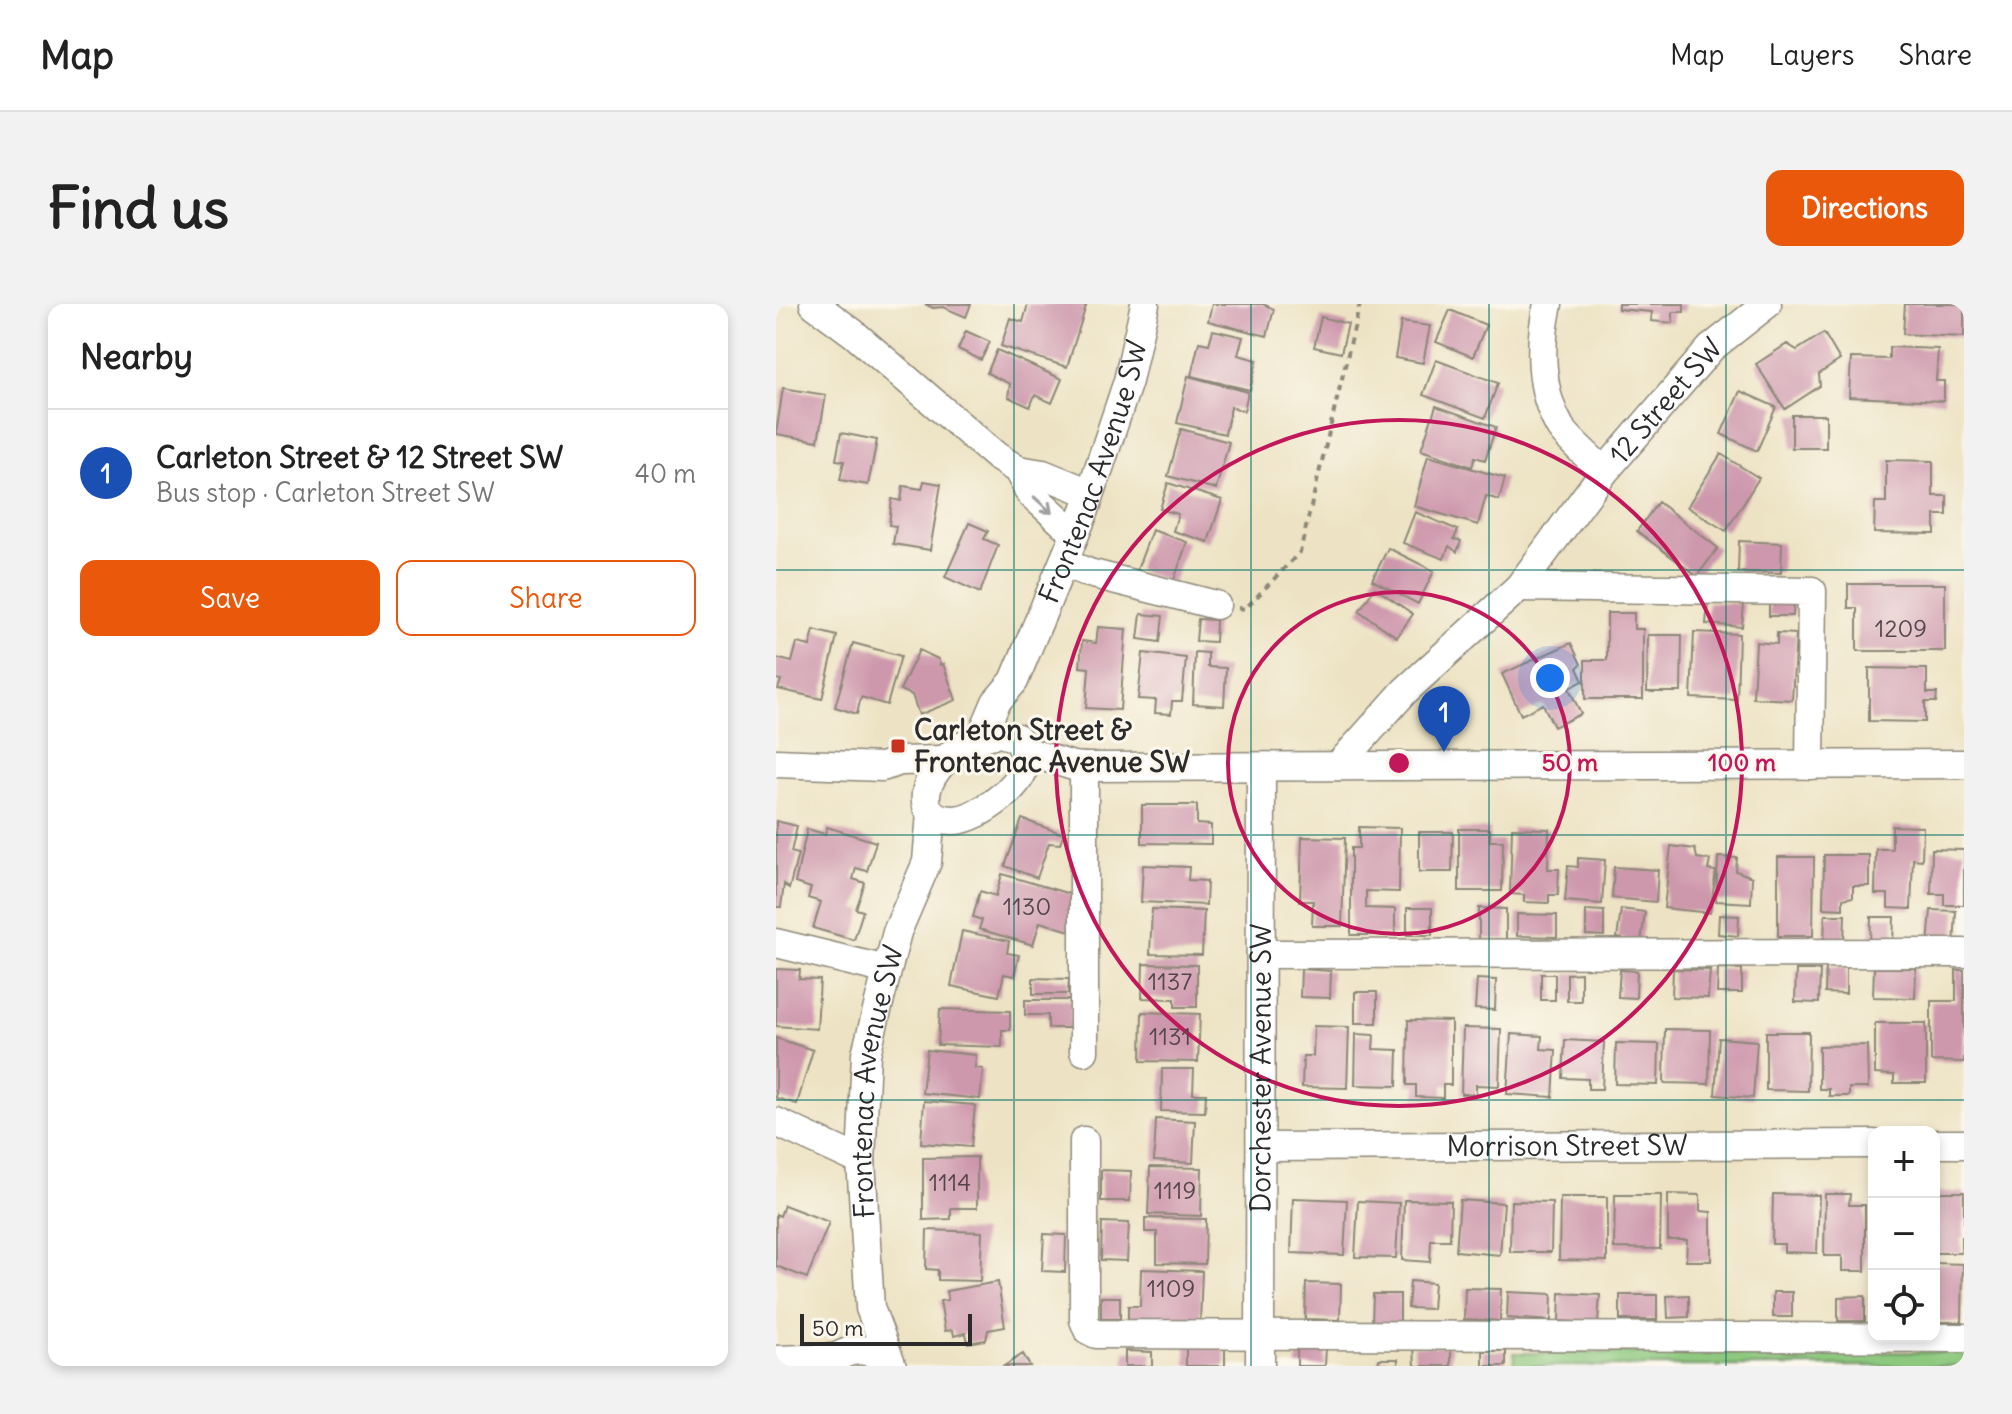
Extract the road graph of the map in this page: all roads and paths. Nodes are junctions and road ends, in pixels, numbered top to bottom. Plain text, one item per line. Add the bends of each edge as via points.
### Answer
1 (814, 304) edge
2 (1145, 304) edge
3 (1360, 304) edge
4 (1548, 304) edge
5 (1767, 304) edge
6 (1018, 470) junction
7 (1604, 472) junction
8 (1090, 493) junction
9 (1075, 534) junction
10 (1064, 563) junction
11 (1519, 587) junction
12 (1216, 605) joint
13 (1014, 681) junction
14 (982, 735) junction
15 (1021, 756) junction
16 (944, 760) junction
17 (776, 763) edge
18 (1964, 764) edge
19 (1810, 765) junction
20 (1338, 766) junction
21 (882, 767) junction
22 (1079, 767) junction
23 (1261, 768) junction
24 (937, 809) junction
25 (776, 943) edge
26 (1964, 953) edge
27 (1261, 954) junction
28 (887, 970) junction
29 (1084, 1051) dead end
30 (776, 1122) edge
31 (1084, 1141) dead end
32 (1868, 1144) edge
33 (1940, 1144) edge
34 (1964, 1144) edge
35 (1261, 1147) junction
36 (861, 1161) junction
37 (870, 1308) junction
38 (1260, 1335) junction
39 (1964, 1338) edge
40 (833, 1359) edge
41 (776, 1360) edge
42 (783, 1366) edge
43 (891, 1366) edge
44 (1260, 1366) edge

1 - 6 street
2 - 8 street, Frontenac Avenue SW via 1128,381
3 - 12 path via 1300,552 1245,609
4 - 7 street via 1542,363 1547,394 1561,427
5 - 7 street, 12 Street SW via 1711,348
6 - 8 street
6 -> 9 street via 1030,493
7 - 11 street, 12 Street SW
8 - 9 street, Frontenac Avenue SW
9 - 10 street, Frontenac Avenue SW
10 - 12 street
10 - 13 street, Frontenac Avenue SW
11 - 19 street via 1812,591
11 - 20 street, 12 Street SW via 1405,691
13 - 14 street, Frontenac Avenue SW via 996,702
13 - 15 street, Frontenac Avenue SW
14 - 15 street via 1000,733
14 - 16 street
15 - 22 street
15 - 24 street via 1004,794 982,810
16 - 21 street
16 - 24 street via 930,777
17 - 21 street
18 - 19 street
19 - 20 street
20 - 23 street
21 - 24 street
22 - 23 street
22 - 29 street
23 - 27 street, Dorchester Avenue SW
24 - 28 street, Frontenac Avenue SW via 927,862
25 - 28 street
26 - 27 street
27 - 35 street, Dorchester Avenue SW
28 - 36 street, Frontenac Avenue SW via 866,1054
30 - 36 street
31 - 38 street via 1088,1330
32 - 35 street, Morrison Street SW
33 - 34 street
35 - 38 street, Dorchester Avenue SW
36 - 37 street, Frontenac Avenue SW
37 - 40 street
37 - 43 street, Frontenac Avenue SW
38 - 39 street
38 - 44 street, Dorchester Avenue SW
40 - 41 street
40 - 43 street via 860,1349 874,1352
41 - 42 street

